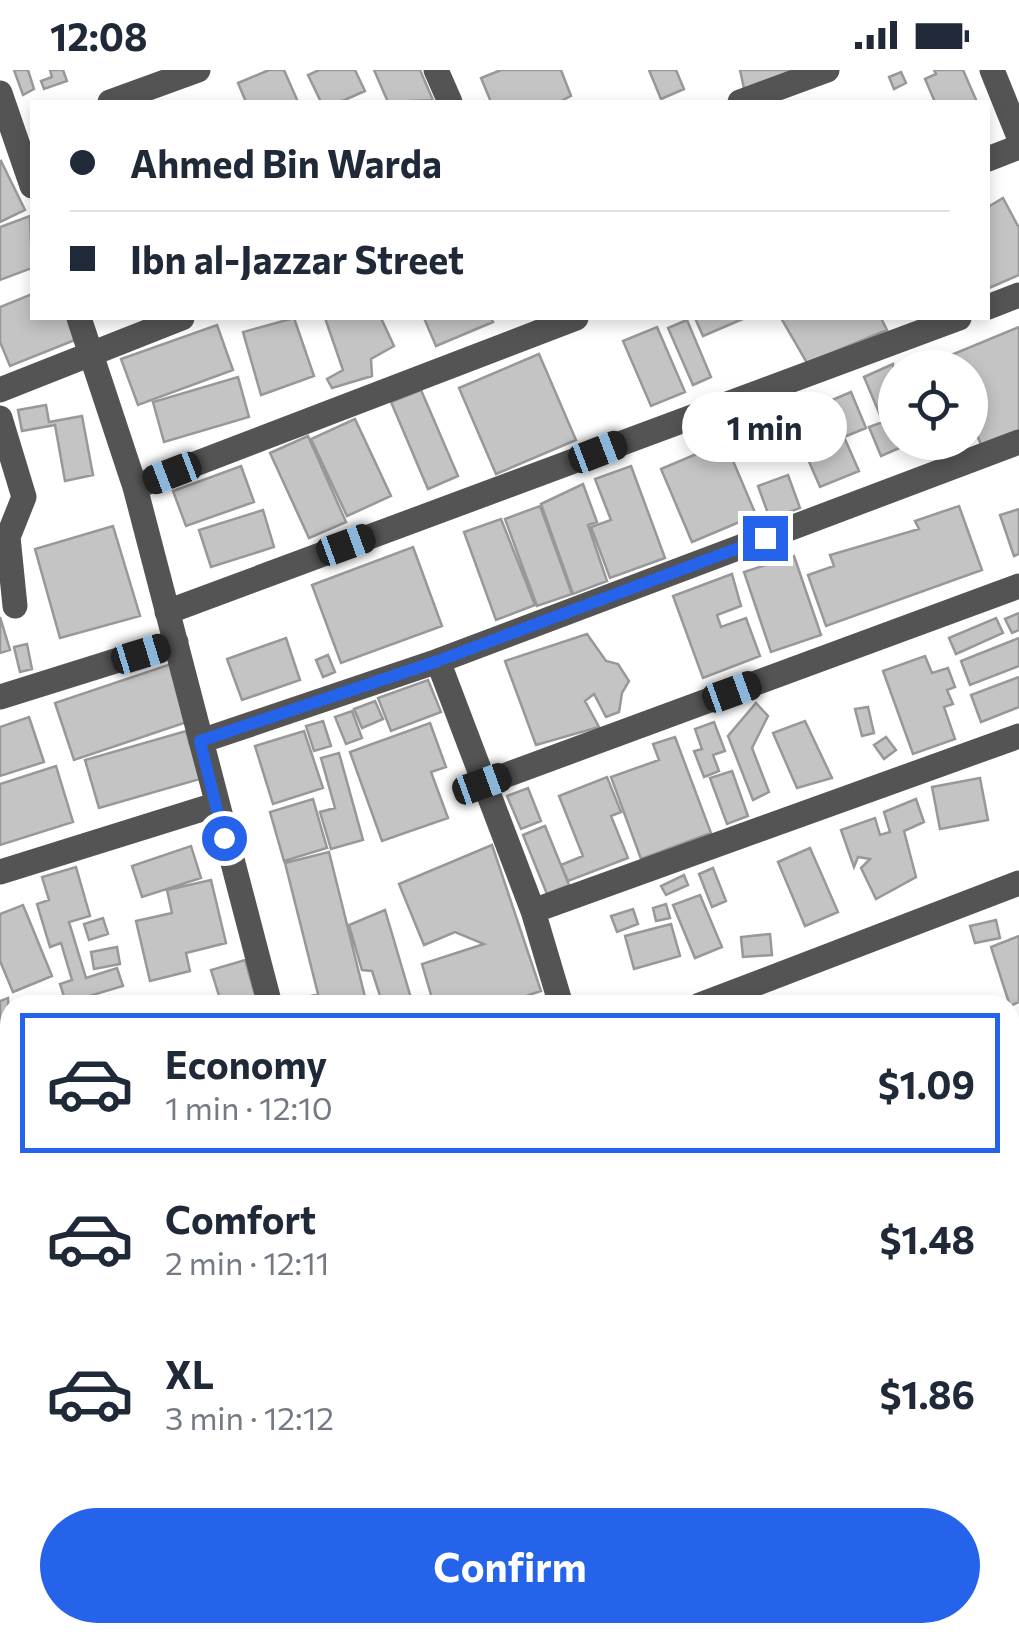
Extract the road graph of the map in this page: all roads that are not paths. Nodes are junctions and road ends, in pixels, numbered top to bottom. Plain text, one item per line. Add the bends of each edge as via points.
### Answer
1 (198, 70) edge
2 (438, 70) edge
3 (827, 70) edge
4 (992, 70) edge
5 (0, 93) edge
6 (116, 100) edge
7 (449, 100) edge
8 (745, 100) edge
9 (1019, 137) edge
10 (16, 138) edge
11 (1019, 147) edge
12 (990, 158) edge
13 (30, 180) edge
14 (1019, 295) edge
15 (990, 306) edge
16 (80, 320) edge
17 (177, 320) edge
18 (571, 320) edge
19 (953, 320) edge
20 (91, 352) junction
21 (0, 390) edge
22 (0, 418) edge
23 (1019, 442) edge
24 (135, 488) junction
25 (1019, 586) edge
26 (15, 606) dead end
27 (167, 612) junction
28 (176, 642) junction
29 (438, 661) junction
30 (0, 697) edge
31 (1019, 736) edge
32 (200, 741) junction
33 (482, 784) junction
34 (214, 805) junction
35 (0, 872) edge
36 (1019, 882) edge
37 (532, 910) junction
38 (267, 995) edge
39 (558, 995) edge
40 (726, 995) edge

1 - 6 street
2 - 7 street
3 - 8 street
4 - 9 street
5 - 10 street
10 - 13 street
11 - 12 street
14 - 15 street
16 - 20 street
17 - 20 street
18 - 24 street
19 - 27 street
20 - 21 street
20 - 24 street
22 - 26 street via 24,497 8,537
23 - 29 street
24 - 27 street
25 - 33 street
27 - 28 street
28 - 30 street
28 - 32 street
29 - 32 street
29 - 33 street
31 - 37 street
32 - 34 street
33 - 37 street
34 - 35 street
34 - 38 street
36 - 40 street
37 - 39 street

